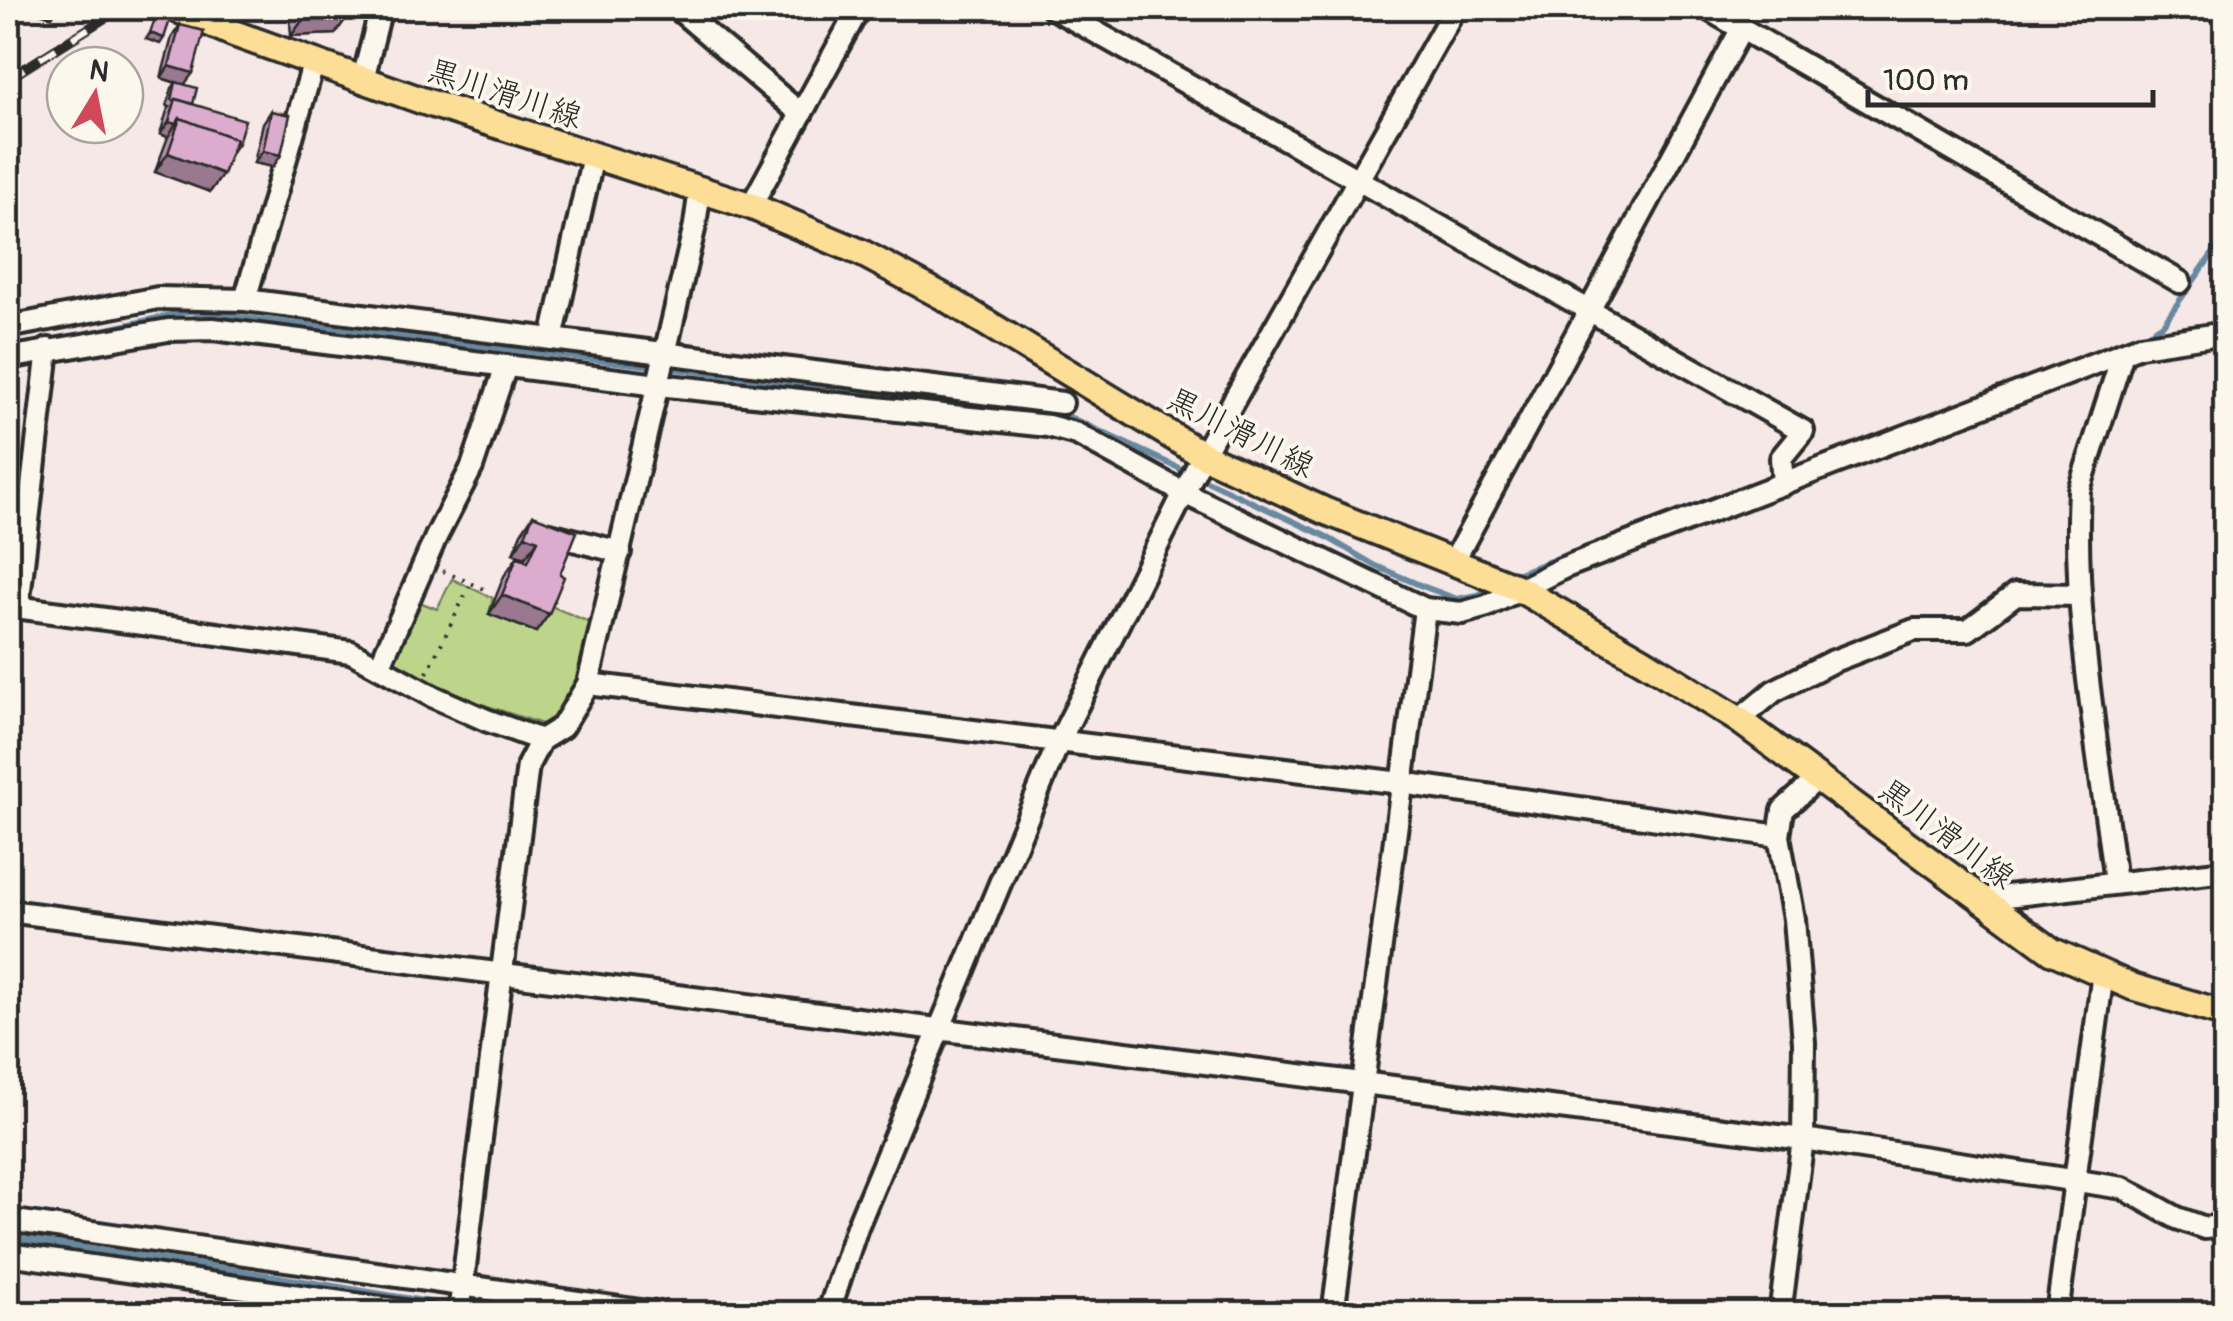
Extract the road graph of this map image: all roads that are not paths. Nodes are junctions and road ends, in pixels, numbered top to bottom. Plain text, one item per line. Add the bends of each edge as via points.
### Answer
1 (176, 8) edge
2 (381, 8) edge
3 (677, 8) edge
4 (860, 8) edge
5 (1053, 8) edge
6 (1456, 8) edge
7 (1706, 8) edge
8 (1742, 28) junction
9 (314, 62) junction
10 (363, 78) junction
11 (801, 114) junction
12 (593, 156) junction
13 (1359, 180) junction
14 (700, 189) junction
15 (751, 206) junction
16 (2180, 282) dead end
17 (245, 300) junction
18 (1591, 309) junction
19 (8, 327) edge
20 (2226, 332) edge
21 (552, 339) junction
22 (48, 349) junction
23 (666, 352) junction
24 (2122, 353) junction
25 (8, 358) edge
26 (506, 366) junction
27 (658, 385) junction
28 (1062, 403) dead end
29 (1203, 455) junction
30 (1783, 484) junction
31 (1184, 493) junction
32 (550, 534) edge
33 (620, 552) junction
34 (1452, 564) junction
35 (1518, 588) junction
36 (2080, 595) junction
37 (13, 607) edge
38 (1425, 609) junction
39 (380, 665) junction
40 (588, 684) junction
41 (1740, 720) junction
42 (541, 740) junction
43 (1058, 744) junction
44 (1818, 777) junction
45 (1400, 783) junction
46 (1780, 836) junction
47 (2226, 871) edge
48 (2115, 883) junction
49 (1980, 900) junction
50 (8, 911) edge
51 (2103, 973) junction
52 (502, 974) junction
53 (2226, 1014) edge
54 (938, 1030) junction
55 (1362, 1084) junction
56 (1804, 1139) junction
57 (2076, 1180) junction
58 (8, 1220) edge
59 (2226, 1225) edge
60 (8, 1254) edge
61 (462, 1286) junction
62 (426, 1314) edge
63 (458, 1314) edge
64 (662, 1314) edge
65 (828, 1314) edge
66 (1333, 1314) edge
67 (1780, 1314) edge
68 (2057, 1314) edge

1 - 9 main road, 黒川滑川線
2 - 10 street
3 - 11 street
4 - 11 street
5 - 13 street
6 - 13 street
7 - 8 street
8 - 16 street
8 - 18 street
9 - 10 main road, 黒川滑川線
9 - 17 street
10 - 12 main road, 黒川滑川線
11 - 15 street
12 - 14 main road, 黒川滑川線
12 - 21 street
13 - 18 street
13 - 29 street
14 - 15 main road, 黒川滑川線
14 - 23 street
15 - 29 main road, 黒川滑川線 via 944,297
17 - 19 street via 158,298
17 - 21 street
18 - 30 street via 1803,432 1781,458
18 - 34 street
20 - 24 street
21 - 23 street
22 - 25 street
22 - 26 street via 213,329
22 - 37 street
23 - 27 street
23 - 28 street
24 - 30 street
24 - 36 street via 2079,490
26 - 27 street
26 - 39 street via 472,467
27 - 31 street via 1048,426 1078,434
27 - 33 street
29 - 31 street
29 - 34 main road, 黒川滑川線
30 - 35 street
31 - 38 street
31 - 43 street
32 - 33 street
33 - 40 street
34 - 35 main road, 黒川滑川線
35 - 38 street via 1462,614
35 - 41 main road, 黒川滑川線
36 - 41 street via 2016,594 1968,630 1914,630 1802,676
36 - 48 street
37 - 39 street via 352,652
38 - 45 street
39 - 42 street via 432,696
40 - 42 street via 562,727
40 - 43 street
41 - 44 main road, 黒川滑川線
42 - 52 street via 528,765
43 - 45 street
43 - 54 street
44 - 46 street via 1783,810
44 - 49 main road, 黒川滑川線
45 - 46 street
45 - 55 street
46 - 56 street via 1804,1042
47 - 48 street
48 - 49 street
49 - 51 main road, 黒川滑川線 via 2052,950
50 - 52 street
51 - 53 main road, 黒川滑川線
51 - 57 street
52 - 54 street
52 - 61 street
54 - 55 street
54 - 65 street
55 - 56 street
55 - 66 street
56 - 57 street
56 - 67 street
57 - 59 street via 2123,1188 2205,1228
57 - 68 street
58 - 61 street
60 - 62 street
61 - 63 street
61 - 64 street

